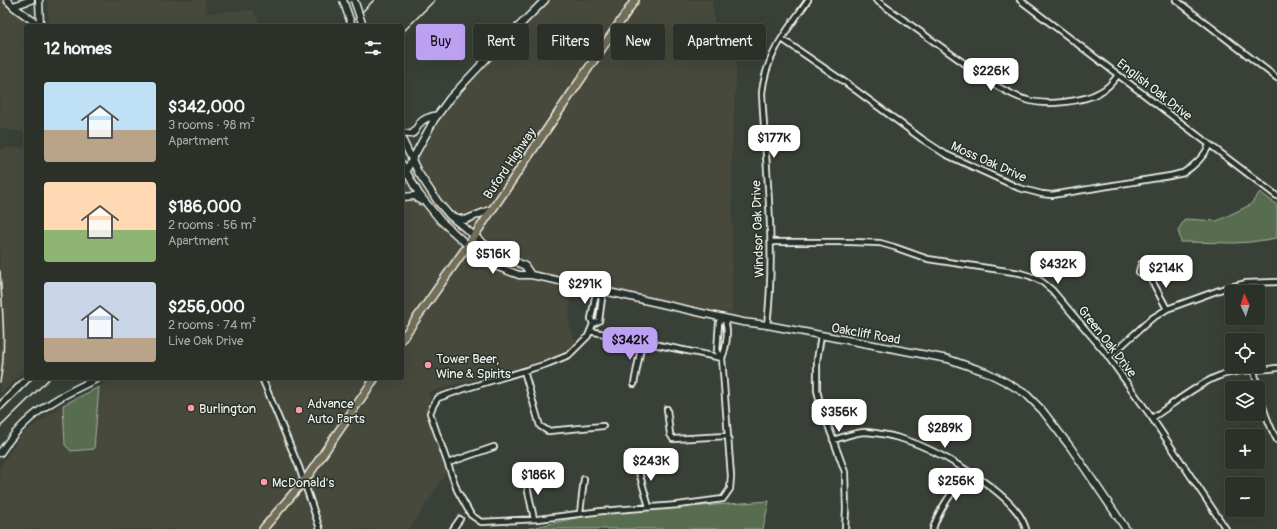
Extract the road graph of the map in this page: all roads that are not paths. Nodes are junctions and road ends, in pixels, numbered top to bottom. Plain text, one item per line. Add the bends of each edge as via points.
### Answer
1 (7, 0) edge
2 (31, 0) edge
3 (39, 0) edge
4 (343, 0) edge
5 (354, 0) edge
6 (545, 0) edge
7 (635, 0) edge
8 (808, 0) edge
9 (876, 0) edge
10 (1020, 0) edge
11 (1176, 0) edge
12 (14, 6) junction
13 (37, 24) edge
14 (40, 24) edge
15 (351, 24) edge
16 (362, 24) edge
17 (782, 39) junction
18 (1118, 76) junction
19 (1277, 78) edge
20 (438, 115) junction
21 (404, 132) edge
22 (404, 143) edge
23 (1209, 145) junction
24 (412, 160) junction
25 (404, 168) edge
26 (406, 171) junction
27 (404, 174) edge
28 (1277, 196) edge
29 (404, 197) edge
30 (428, 207) junction
31 (492, 209) junction
32 (450, 216) junction
33 (474, 236) junction
34 (771, 242) junction
35 (468, 245) junction
36 (531, 275) junction
37 (1150, 277) dead end
38 (1277, 282) edge
39 (600, 293) junction
40 (1167, 310) junction
41 (724, 318) junction
42 (593, 324) junction
43 (767, 325) junction
44 (590, 331) junction
45 (404, 336) edge
46 (821, 336) junction
47 (642, 342) junction
48 (1109, 357) junction
49 (722, 358) junction
50 (1277, 368) edge
51 (1265, 369) edge
52 (524, 371) junction
53 (1232, 373) edge
54 (26, 380) edge
55 (94, 380) edge
56 (263, 380) edge
57 (374, 380) edge
58 (634, 384) dead end
59 (0, 406) edge
60 (666, 409) dead end
61 (1265, 416) edge
62 (1152, 418) junction
63 (603, 426) dead end
64 (727, 436) junction
65 (833, 440) junction
66 (1277, 440) edge
67 (494, 447) dead end
68 (0, 453) edge
69 (636, 462) dead end
70 (448, 463) junction
71 (968, 471) junction
72 (525, 477) dead end
73 (584, 479) dead end
74 (304, 480) junction
75 (650, 507) junction
76 (580, 513) junction
77 (460, 519) dead end
78 (534, 519) junction
79 (263, 529) edge
80 (320, 529) edge
81 (453, 529) edge
82 (845, 529) edge
83 (933, 529) edge
84 (1026, 529) edge
85 (1126, 529) edge
86 (1226, 529) edge

1 - 12 main road
2 - 12 main road
3 - 14 main road
4 - 15 main road, bridge
5 - 16 main road, bridge
6 - 20 main road via 450,98
7 - 31 main road, Buford Highway
8 - 17 street, Windsor Oak Drive
9 - 18 street via 993,84 1028,101 1046,103 1081,99 1109,87
10 - 18 street, English Oak Drive
11 - 19 street
12 - 13 main road
17 - 23 street, Moss Oak Drive via 945,154 1019,188 1042,194 1052,195 1182,173 1202,158
17 - 34 street, Windsor Oak Drive via 769,62 762,93
18 - 23 street, English Oak Drive
20 - 21 main road via 422,121 414,133
20 - 24 main road
22 - 24 main road, Oakcliff Road
23 - 28 street, English Oak Drive
24 - 26 main road
24 - 32 main road, Oakcliff Road via 438,202
25 - 26 main road, Oakcliff Road
26 - 27 main road
26 - 30 main road, Oakcliff Road
29 - 30 main road via 415,196
30 - 35 main road, Oakcliff Road
31 - 32 main road via 465,220
31 - 33 main road, Buford Highway
32 - 33 main road, Oakcliff Road
33 - 35 main road, Buford Highway
33 - 36 main road, Oakcliff Road via 493,251 525,266
34 - 43 street, Windsor Oak Drive
34 - 48 street, Green Oak Drive via 880,244 928,259 1030,276 1052,290
35 - 36 main road, Oakcliff Road via 484,260 495,266 519,275
35 - 45 main road, Buford Highway
36 - 39 main road, Oakcliff Road
37 - 40 street
38 - 40 street via 1247,283 1225,288
39 - 41 main road, Oakcliff Road
39 - 42 street via 595,297 591,319
39 - 42 street via 602,298 598,321
40 - 48 street via 1151,319
41 - 43 main road, Oakcliff Road
41 - 49 street via 727,324
41 - 49 street via 719,322 717,351
42 - 44 street
43 - 46 main road, Oakcliff Road
44 - 47 street
44 - 52 street via 569,355
46 - 65 street via 817,360 817,390
46 - 85 main road, Oakcliff Road via 948,359 986,372 1026,394 1055,426
47 - 49 street
47 - 58 street
48 - 62 street, Green Oak Drive
49 - 64 street
50 - 51 street
52 - 63 street via 540,426 548,431
52 - 70 street via 438,398 430,413
53 - 62 street via 1214,378 1194,389
54 - 59 main road
55 - 68 main road via 50,403 37,413
56 - 74 street
57 - 74 main road
60 - 64 street via 673,439
61 - 66 street
62 - 86 street, Green Oak Drive
64 - 75 street via 731,476 730,489 723,499
65 - 71 street via 864,432 899,438 927,448
65 - 82 street via 845,472
67 - 70 street
69 - 75 street
70 - 78 street via 457,490 471,515 481,522
71 - 83 street via 950,496
71 - 84 street via 1011,505
72 - 78 street
73 - 76 street
74 - 79 main road
74 - 80 street
75 - 76 street
76 - 78 street
77 - 81 street

